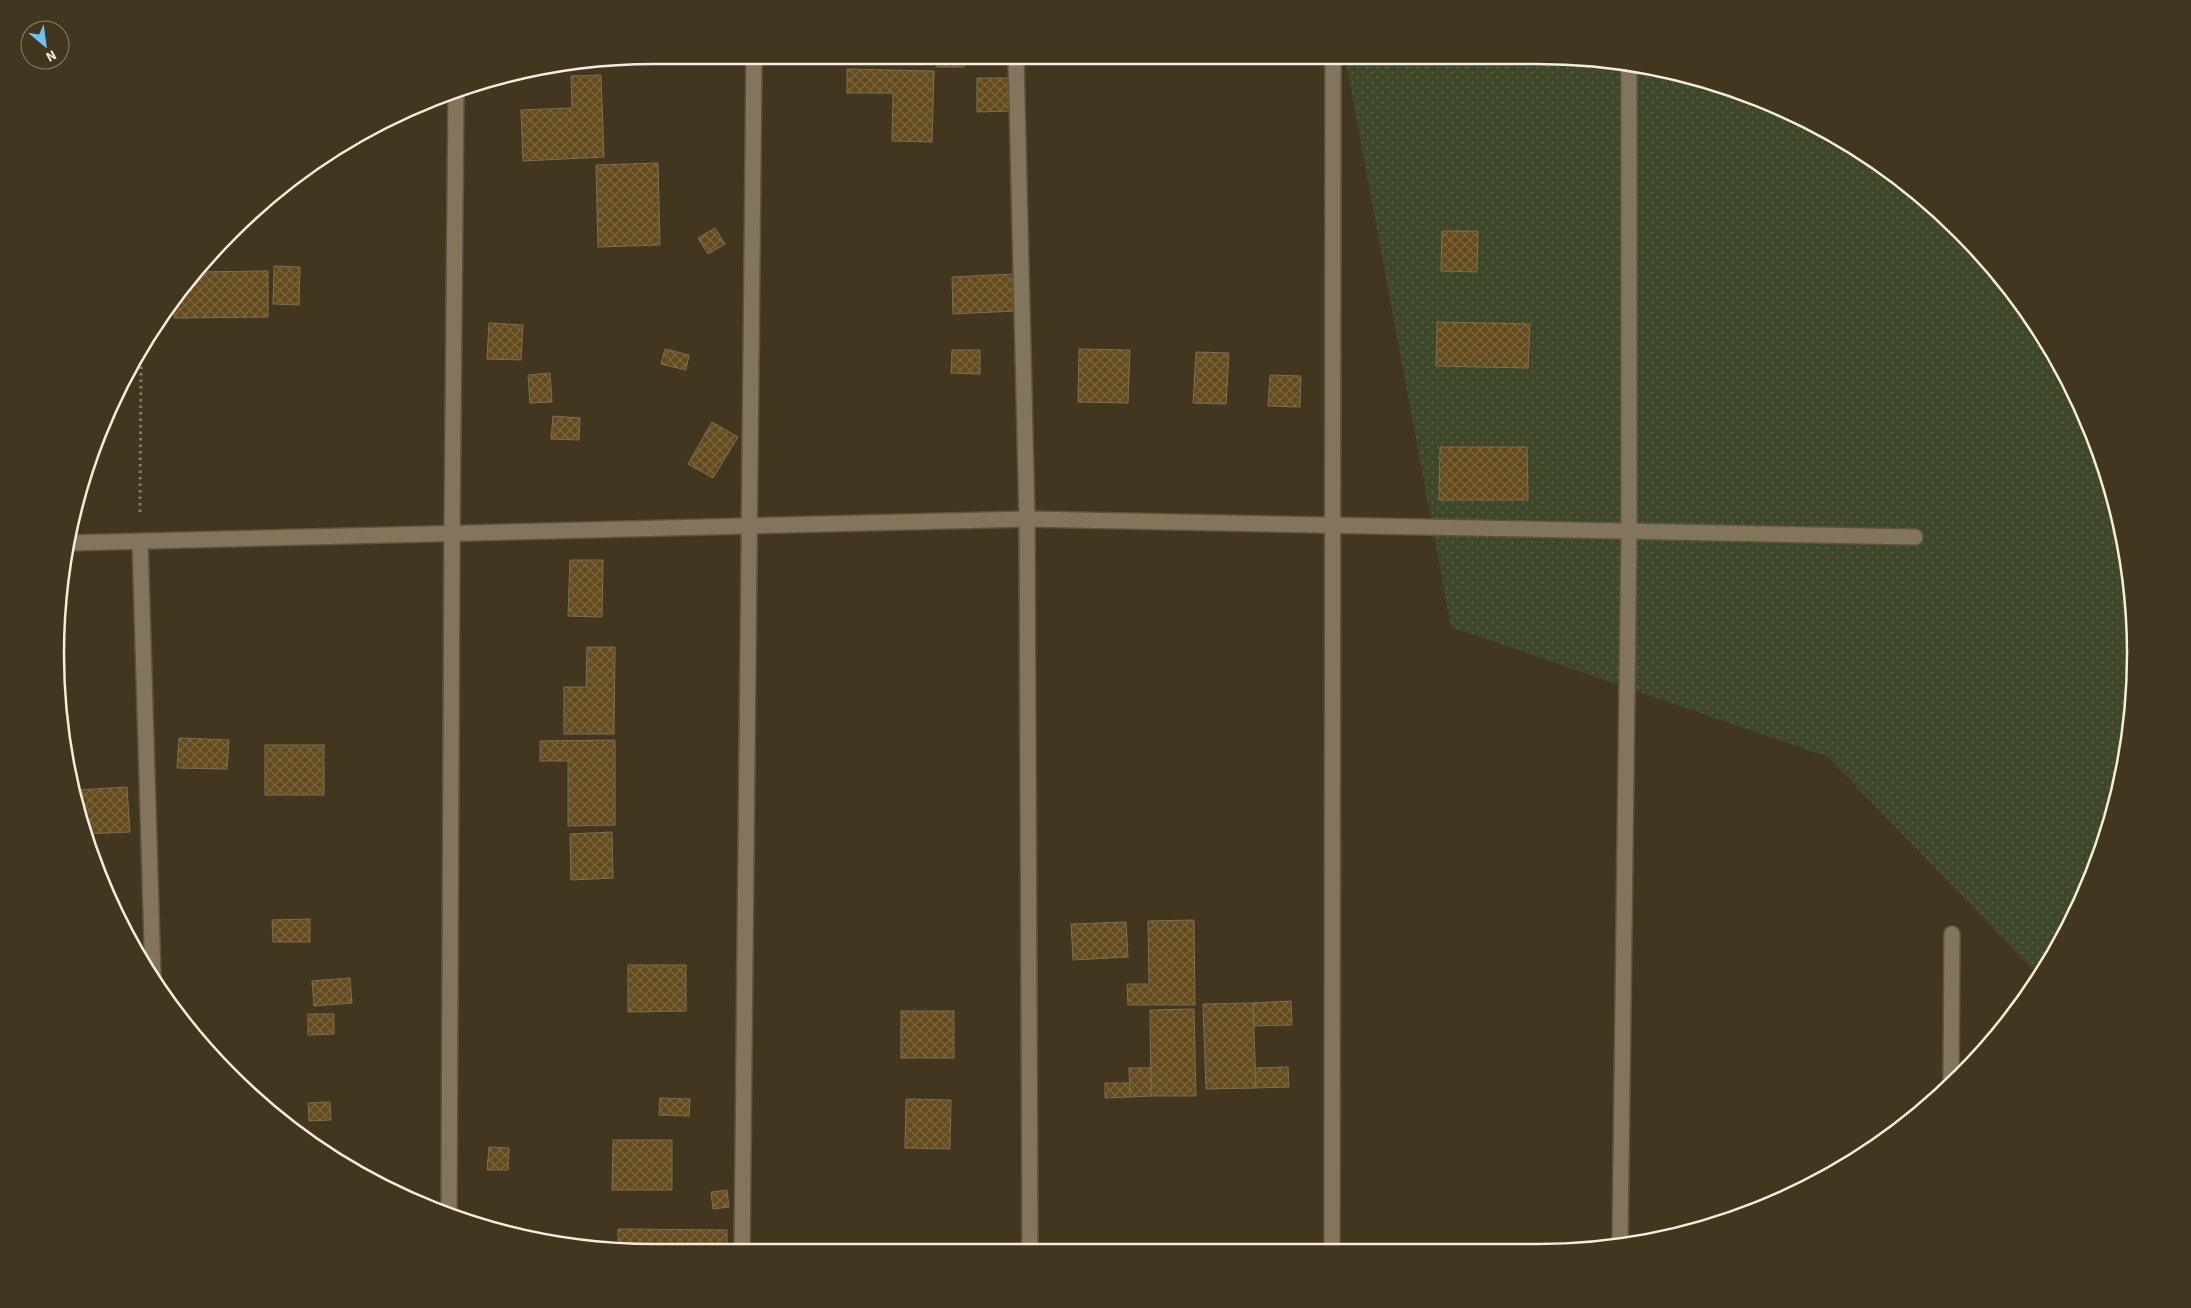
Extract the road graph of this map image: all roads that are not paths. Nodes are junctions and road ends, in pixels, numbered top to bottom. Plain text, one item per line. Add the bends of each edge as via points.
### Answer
1 (754, 64) edge
2 (1016, 64) edge
3 (1333, 64) edge
4 (1629, 71) edge
5 (456, 98) edge
6 (1027, 519) junction
7 (1332, 525) junction
8 (749, 526) junction
9 (1629, 531) junction
10 (452, 533) junction
11 (1915, 537) dead end
12 (140, 541) junction
13 (74, 543) edge
14 (1952, 934) dead end
15 (153, 965) edge
16 (1951, 1074) edge
17 (450, 1208) edge
18 (1620, 1238) edge
19 (742, 1244) edge
20 (1030, 1244) edge
21 (1332, 1244) edge

1 - 8 street
2 - 6 street
3 - 7 street
4 - 9 street
5 - 10 street
6 - 7 street
6 - 8 street
6 - 20 street
7 - 9 street
7 - 21 street
8 - 10 street
8 - 19 street
9 - 11 street
9 - 18 street
10 - 12 street
10 - 17 street
12 - 13 street
12 - 15 street
14 - 16 street

